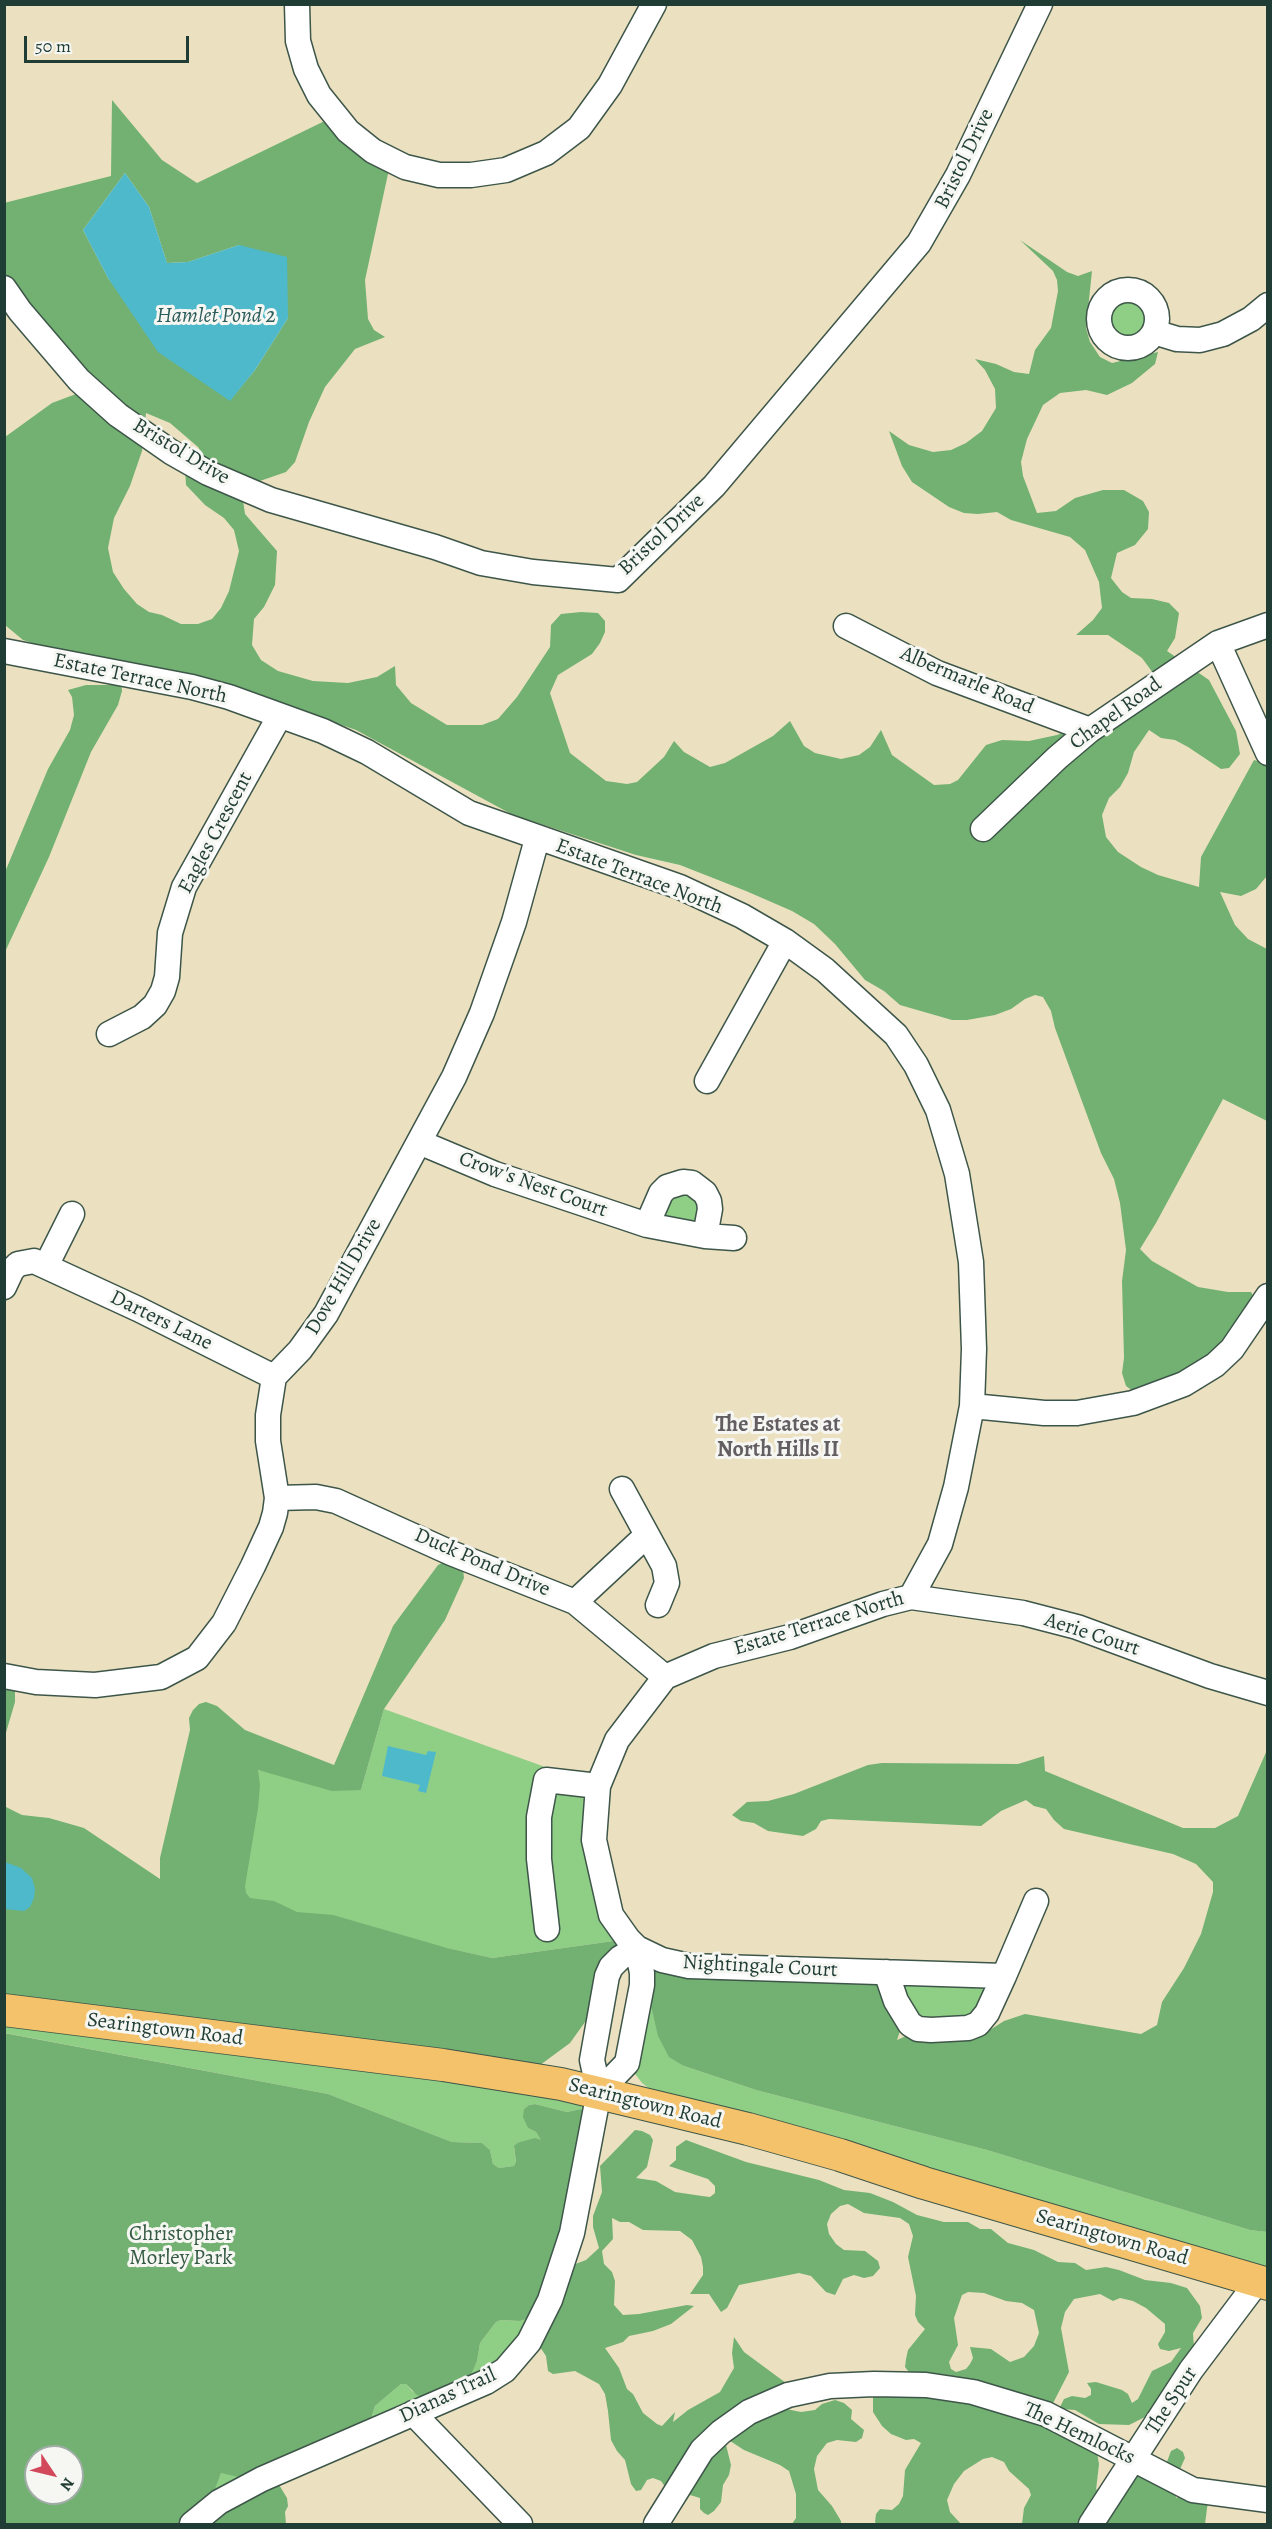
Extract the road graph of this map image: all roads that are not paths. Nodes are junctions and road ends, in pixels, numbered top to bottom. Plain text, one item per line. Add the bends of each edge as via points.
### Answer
1 (297, 4) edge
2 (654, 4) edge
3 (1040, 4) edge
4 (4, 288) edge
5 (1268, 305) edge
6 (1154, 332) dead end
7 (1268, 625) edge
8 (846, 626) dead end
9 (1218, 643) junction
10 (12, 652) edge
11 (279, 717) junction
12 (1090, 730) junction
13 (1268, 753) edge
14 (983, 829) dead end
15 (537, 839) junction
16 (785, 941) junction
17 (109, 1034) dead end
18 (707, 1082) dead end
19 (419, 1142) junction
20 (72, 1214) dead end
21 (647, 1225) junction
22 (705, 1236) junction
23 (734, 1238) dead end
24 (46, 1266) junction
25 (4, 1287) edge
26 (1268, 1296) edge
27 (274, 1377) junction
28 (972, 1406) junction
29 (622, 1489) dead end
30 (277, 1498) junction
31 (647, 1535) junction
32 (911, 1597) junction
33 (575, 1602) junction
34 (658, 1605) dead end
35 (4, 1676) edge
36 (665, 1677) junction
37 (1268, 1693) edge
38 (598, 1786) junction
39 (1036, 1901) dead end
40 (547, 1929) dead end
41 (637, 1948) junction
42 (886, 1972) junction
43 (1004, 1976) junction
44 (4, 2010) edge
45 (599, 2092) junction
46 (1263, 2282) edge
47 (413, 2414) junction
48 (1134, 2458) junction
49 (1268, 2500) edge
50 (192, 2524) edge
51 (520, 2524) edge
52 (656, 2524) edge
53 (1091, 2524) edge

1 - 2 street via 298,41 306,69 319,95 348,131 373,151 405,167 439,175 506,170 546,153 579,128 610,85
3 - 4 street, Bristol Drive via 958,175 919,243 714,486 618,580 481,563 271,500 208,473 118,415 79,380
5 - 6 street via 1223,334 1200,340
7 - 9 street, Chapel Road
8 - 12 street, Albermarle Road via 937,673
9 - 12 street, Chapel Road
9 - 13 street
10 - 11 street, Estate Terrace North via 192,687
11 - 15 street, Estate Terrace North via 323,731 367,752 469,813
11 - 17 street, Eagles Crescent via 184,887 170,933 167,977 159,998 142,1017
12 - 14 street, Chapel Road
15 - 16 street, Estate Terrace North via 680,887
15 - 19 street, Dove Hill Drive via 514,922 482,1013
16 - 18 street
16 - 28 street, Estate Terrace North via 825,970 896,1035 938,1110 957,1174 971,1262
19 - 21 street, Crow's Nest Court via 495,1174
19 - 27 street, Dove Hill Drive via 326,1314
20 - 24 street
21 - 22 street, Crow's Nest Court
21 - 22 street via 667,1187 692,1183 709,1201
22 - 23 street, Crow's Nest Court
24 - 25 street via 34,1261 18,1264
24 - 27 street, Darters Lane
26 - 28 street via 1232,1349 1215,1365 1184,1384 1133,1403 1077,1413
27 - 30 street via 268,1441
28 - 32 street, Estate Terrace North via 950,1514 940,1544
29 - 31 street
30 - 33 street, Duck Pond Drive via 336,1501 451,1553
30 - 35 street via 271,1527 254,1566 224,1623 197,1658 161,1677 95,1685 36,1683
31 - 33 street
31 - 34 street via 664,1566 667,1583
32 - 36 street, Estate Terrace North via 790,1637 714,1656
32 - 37 street, Aerie Court via 1023,1613 1077,1627
33 - 36 street, Duck Pond Drive
36 - 38 street, Estate Terrace North via 616,1740
38 - 40 street via 546,1780 539,1817 539,1848
38 - 41 street, Estate Terrace North via 594,1840 611,1915
39 - 43 street
41 - 42 street, Nightingale Court via 662,1960 689,1966
41 - 45 street, Estate Terrace North via 642,1985 627,2063
41 - 45 street via 620,1958 607,1976 592,2060
42 - 43 street, Nightingale Court
42 - 43 street via 896,2001 910,2024 931,2030 978,2024
44 - 45 main road, Searingtown Road via 443,2065
45 - 46 main road, Searingtown Road via 830,2152
45 - 47 street, Dianas Trail via 566,2255 532,2337 497,2376
46 - 48 street, The Spur via 1191,2370
47 - 50 street, Dianas Trail via 262,2479 219,2502
47 - 51 street
48 - 49 street, The Hemlocks via 1193,2490
48 - 52 street, The Hemlocks via 1046,2414 973,2392 926,2385 830,2386 788,2395 749,2412 722,2432 702,2450
48 - 53 street, The Spur

